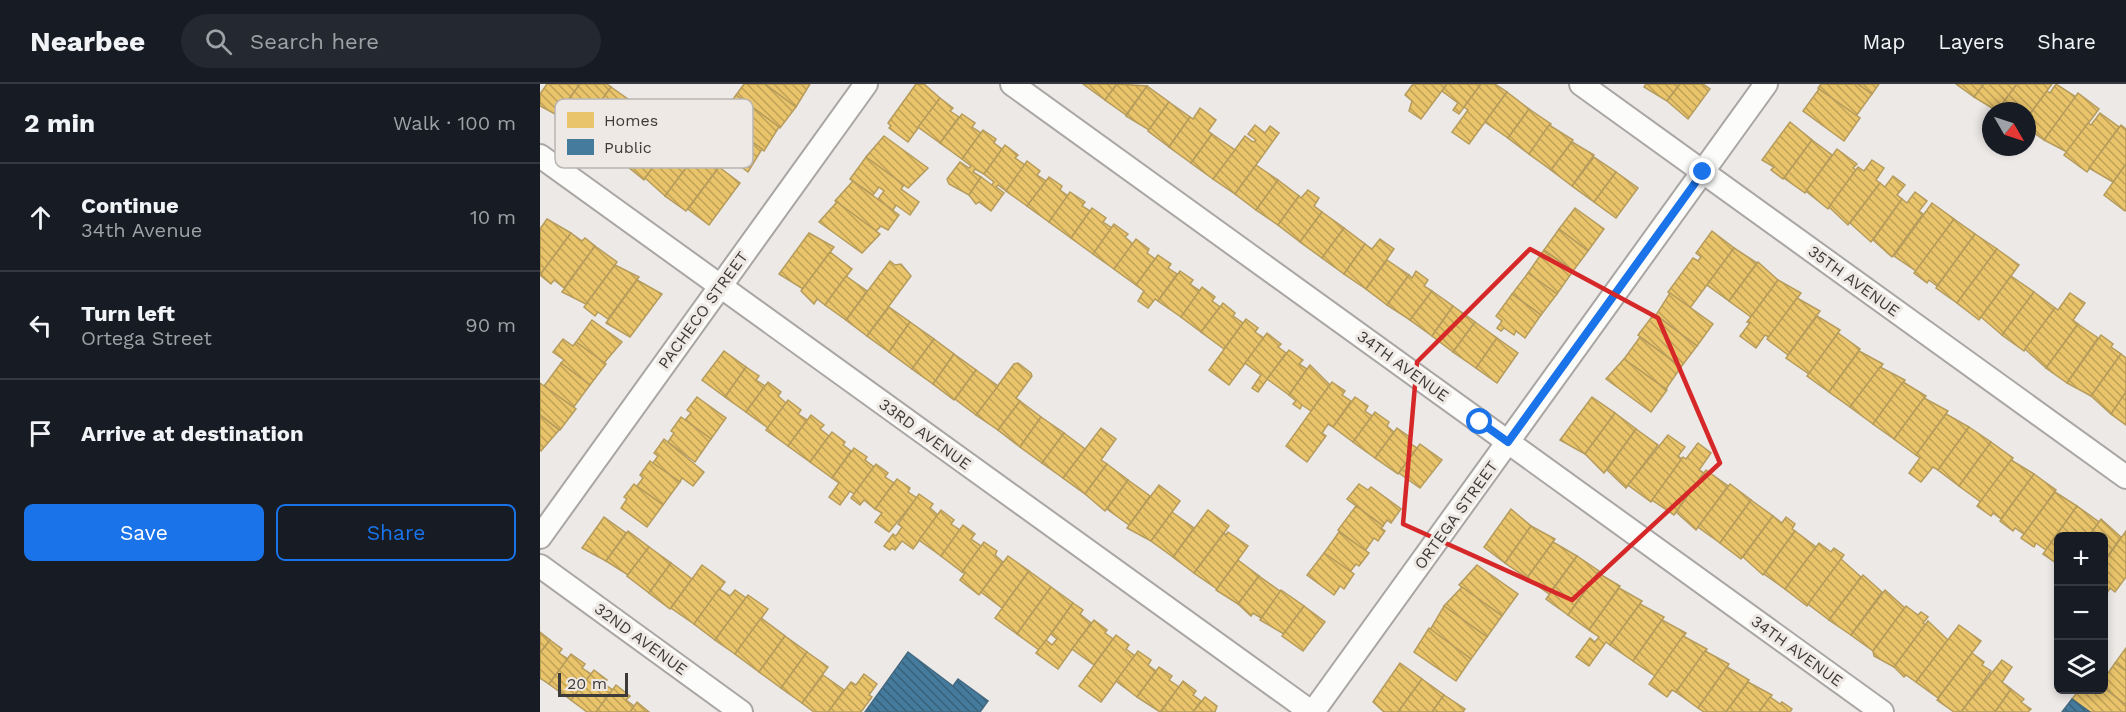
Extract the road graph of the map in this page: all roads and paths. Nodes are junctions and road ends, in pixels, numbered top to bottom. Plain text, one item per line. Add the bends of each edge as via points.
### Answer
1 (866, 84) edge
2 (1012, 84) edge
3 (1581, 84) edge
4 (1767, 84) edge
5 (540, 156) edge
6 (555, 167) edge
7 (557, 168) edge
8 (1703, 172) junction
9 (721, 286) junction
10 (1508, 442) junction
11 (2126, 477) edge
12 (540, 537) edge
13 (540, 567) edge
14 (741, 712) edge
15 (1312, 712) edge
16 (1881, 712) edge

1 - 9 street, PACHECO STREET
2 - 10 street, 34TH AVENUE
3 - 8 street, 35TH AVENUE
4 - 8 street, ORTEGA STREET
5 - 6 street, 33RD AVENUE
7 - 9 street, 33RD AVENUE
8 - 10 street, ORTEGA STREET
8 - 11 street, 35TH AVENUE
9 - 12 street, PACHECO STREET
9 - 15 street, 33RD AVENUE
10 - 15 street, ORTEGA STREET
10 - 16 street, 34TH AVENUE
13 - 14 street, 32ND AVENUE

